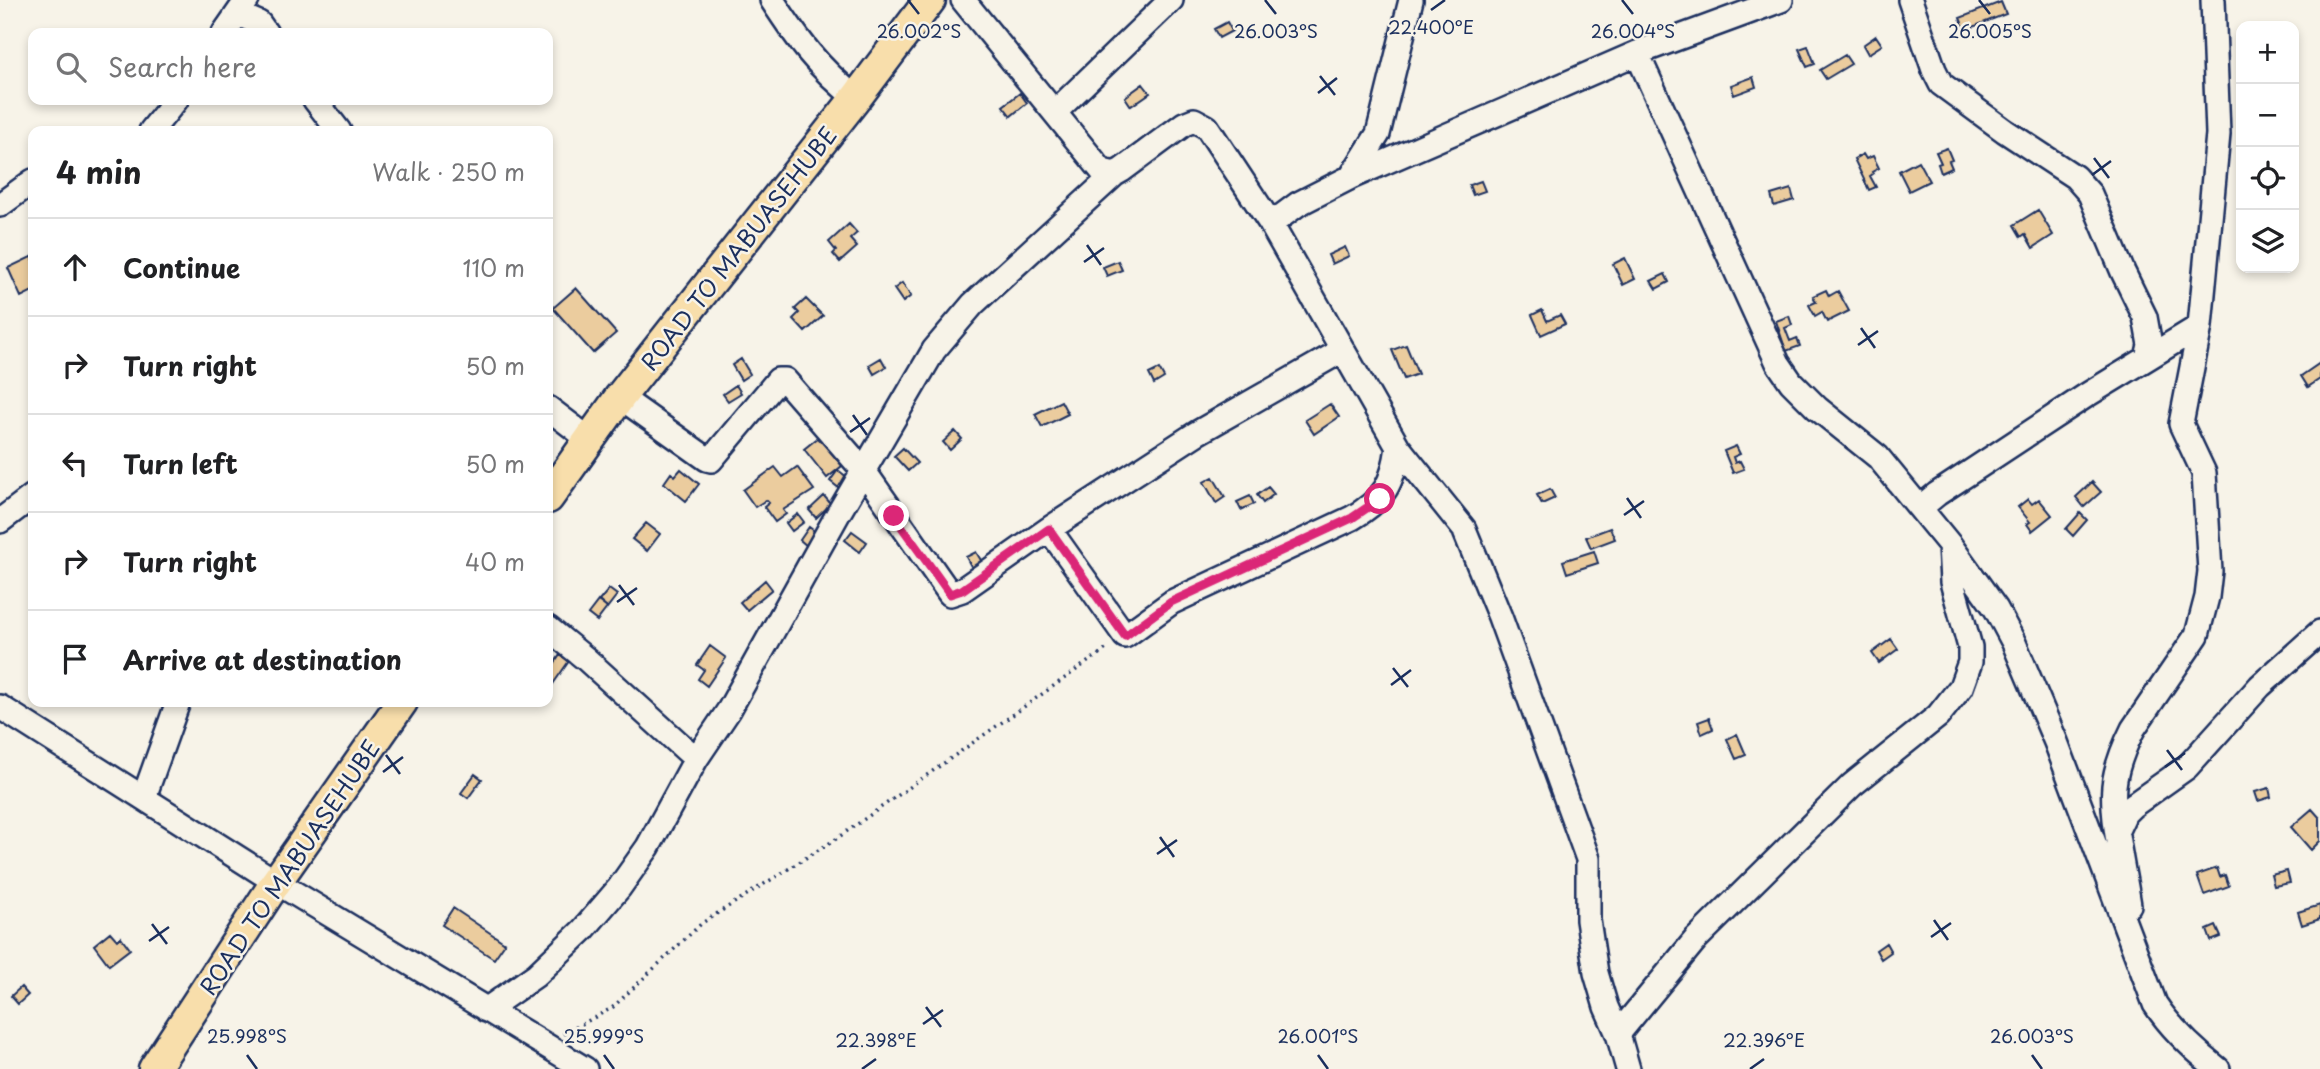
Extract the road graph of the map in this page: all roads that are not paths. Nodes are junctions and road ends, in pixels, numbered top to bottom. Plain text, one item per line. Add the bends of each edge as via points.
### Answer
1 (772, 0) edge
2 (930, 0) edge
3 (963, 0) edge
4 (1171, 0) edge
5 (1411, 0) edge
6 (1781, 0) edge
7 (1910, 0) edge
8 (2213, 0) edge
9 (243, 7) edge
10 (228, 28) edge
11 (262, 28) edge
12 (1637, 53) junction
13 (856, 98) junction
14 (172, 105) edge
15 (319, 105) edge
16 (1055, 112) junction
17 (155, 126) edge
18 (333, 126) edge
19 (1115, 174) junction
20 (1351, 177) junction
21 (28, 185) edge
22 (0, 205) edge
23 (1270, 224) junction
24 (2200, 326) junction
25 (1341, 351) junction
26 (2147, 358) junction
27 (620, 397) junction
28 (553, 412) edge
29 (590, 440) junction
30 (1398, 446) junction
31 (864, 471) junction
32 (553, 491) edge
33 (28, 500) edge
34 (1920, 508) junction
35 (0, 521) edge
36 (1049, 529) junction
37 (1950, 545) junction
38 (553, 632) edge
39 (2320, 632) edge
40 (0, 707) edge
41 (176, 707) edge
42 (398, 707) edge
43 (696, 759) junction
44 (144, 797) junction
45 (2118, 830) junction
46 (276, 882) junction
47 (2135, 949) junction
48 (486, 1010) junction
49 (1618, 1034) junction
50 (154, 1069) edge
51 (585, 1069) edge
52 (1628, 1069) edge
53 (2218, 1069) edge

1 - 13 street via 810,55
2 - 13 main road, ROAD TO MABUASEHUBE
3 - 16 street
4 - 16 street
5 - 20 street via 1378,134
6 - 12 street
7 - 26 street via 1941,84 2075,177 2090,194 2145,317 2150,345
8 - 24 street via 2218,134
9 - 10 street
9 - 11 street
12 - 20 street
12 - 34 street via 1778,363 1817,408 1878,457
13 - 27 main road, ROAD TO MABUASEHUBE
14 - 17 street
15 - 18 street
16 - 19 street via 1098,167
19 - 23 street via 1194,120 1213,135
19 - 31 street via 965,313 934,350
20 - 23 street
21 - 22 street
23 - 25 street
24 - 26 street
24 - 45 street via 2181,424 2204,474 2210,572 2207,597 2197,635 2124,746 2113,789
25 - 30 street
25 - 36 street via 1197,433
26 - 34 street
27 - 29 main road, ROAD TO MABUASEHUBE
27 - 31 street via 712,460 778,380 785,380
28 - 29 street
29 - 32 main road, ROAD TO MABUASEHUBE
30 - 36 street via 1389,483 1375,504 1171,602 1125,636
30 - 49 street via 1464,529 1500,617 1587,853 1591,946
31 - 36 street via 950,594
31 - 43 street via 729,710
33 - 35 street
34 - 37 street
37 - 47 street via 1996,609 2014,643
37 - 49 street via 1952,582 1970,647 1961,687 1938,716 1852,785 1696,939
38 - 43 street
39 - 45 street via 2260,686 2188,767 2132,806
40 - 44 street
41 - 44 street
42 - 46 main road, ROAD TO MABUASEHUBE
43 - 48 street via 648,847 583,930 536,975
44 - 46 street
45 - 47 street
46 - 48 street
46 - 50 main road, ROAD TO MABUASEHUBE
47 - 53 street via 2166,1021
48 - 51 street
49 - 52 street

